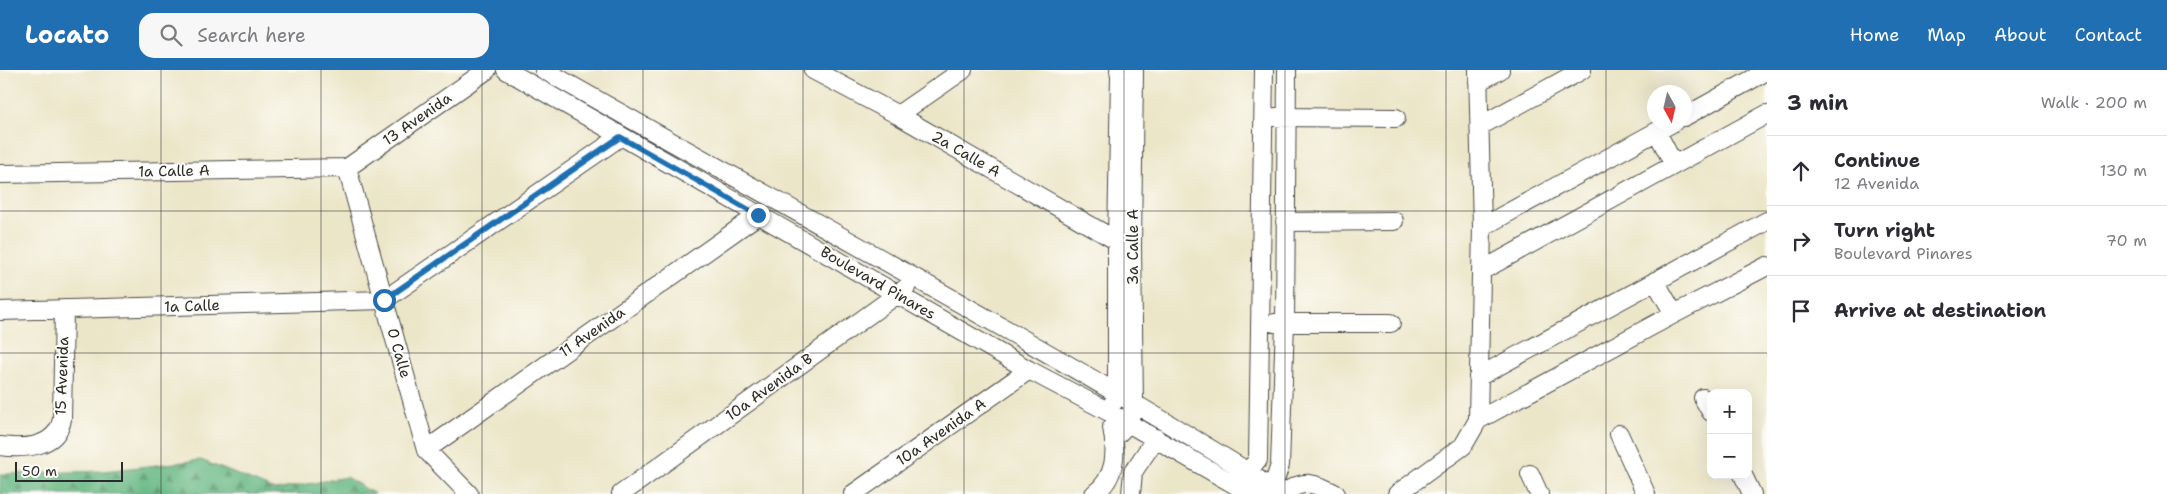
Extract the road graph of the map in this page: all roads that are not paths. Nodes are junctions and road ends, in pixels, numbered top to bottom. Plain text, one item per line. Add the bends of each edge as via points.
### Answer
1 (487, 70) edge
2 (506, 70) edge
3 (544, 70) edge
4 (814, 70) edge
5 (963, 70) edge
6 (1119, 70) edge
7 (1134, 70) edge
8 (1264, 70) edge
9 (1287, 70) edge
10 (1500, 70) edge
11 (1582, 70) edge
12 (1767, 71) edge
13 (1478, 76) edge
14 (1692, 113) edge
15 (1767, 114) edge
16 (898, 115) junction
17 (1262, 117) junction
18 (1285, 118) junction
19 (1396, 118) dead end
20 (1480, 126) junction
21 (1660, 130) edge
22 (1657, 132) junction
23 (620, 137) junction
24 (1674, 165) junction
25 (347, 168) junction
26 (0, 174) edge
27 (758, 215) junction
28 (1394, 221) dead end
29 (1767, 221) edge
30 (1284, 222) junction
31 (1482, 227) junction
32 (1117, 241) junction
33 (1767, 266) edge
34 (1481, 272) junction
35 (917, 279) junction
36 (1655, 281) junction
37 (898, 295) junction
38 (384, 300) junction
39 (64, 309) junction
40 (0, 311) edge
41 (1674, 314) junction
42 (1285, 323) junction
43 (1391, 323) dead end
44 (1261, 324) junction
45 (1029, 370) junction
46 (1478, 377) junction
47 (1117, 395) junction
48 (1134, 404) junction
49 (1109, 412) junction
50 (1478, 420) junction
51 (1128, 424) junction
52 (1619, 434) dead end
53 (1114, 438) junction
54 (1156, 438) junction
55 (0, 446) edge
56 (426, 450) junction
57 (1248, 472) junction
58 (1530, 474) dead end
59 (1745, 479) edge
60 (1235, 485) junction
61 (1276, 493) edge
62 (469, 494) edge
63 (621, 494) edge
64 (853, 494) edge
65 (1094, 494) edge
66 (1131, 494) edge
67 (1251, 494) edge
68 (1336, 494) edge
69 (1397, 494) edge
70 (1539, 494) edge
71 (1646, 494) edge
72 (1752, 494) edge

1 - 25 street, 13 Avenida
2 - 23 street, Boulevard Pinares
3 - 35 street, Boulevard Pinares
4 - 16 street, 2a Calle A
5 - 16 street
6 - 32 street, 3a Calle A
7 - 48 street, 3a Calle A
8 - 17 street
9 - 18 street
10 - 13 street
11 - 20 street
12 - 14 street
13 - 20 street
15 - 24 street
16 - 32 street, 2a Calle A
17 - 18 street
17 - 44 street
18 - 19 street
18 - 30 street
20 - 31 street
21 - 22 street
22 - 24 street
22 - 31 street
23 - 27 street, Boulevard Pinares
23 - 38 street
24 - 34 street
25 - 26 street, 1a Calle A
25 - 38 street, 0 Calle
27 - 37 street, Boulevard Pinares
27 - 56 street, 11 Avenida
28 - 30 street
29 - 36 street
30 - 42 street
31 - 34 street
32 - 47 street, 3a Calle A
33 - 41 street
34 - 46 street
35 - 37 street, 10a Avenida B
35 - 47 street, Boulevard Pinares
36 - 41 street
36 - 46 street
37 - 45 street, Boulevard Pinares
37 - 63 street, 10a Avenida B
38 - 39 street, 1a Calle
38 - 56 street, 0 Calle
39 - 40 street, 1a Calle
39 - 55 street, 15 Avenida via 62,419 59,430 52,439 36,445
41 - 50 street
42 - 43 street
42 - 44 street
42 - 61 street via 1280,465
44 - 57 street via 1258,460
45 - 49 street, Boulevard Pinares
45 - 64 street, 10a Avenida A
46 - 50 street
47 - 48 street, Boulevard Pinares
47 - 49 street, 3a Calle A
48 - 51 street, 3a Calle A
48 - 57 street, Boulevard Pinares
49 - 51 street, Boulevard Pinares
49 - 53 street
50 - 69 street via 1463,446
51 - 53 street
51 - 54 street, Boulevard Pinares
52 - 71 street
53 - 65 street via 1111,474
54 - 60 street, Boulevard Pinares
54 - 66 street via 1133,472
56 - 62 street, 0 Calle
57 - 60 street
57 - 61 street, Boulevard Pinares
58 - 70 street
59 - 72 street
60 - 67 street, Boulevard Pinares
61 - 68 street via 1304,483

